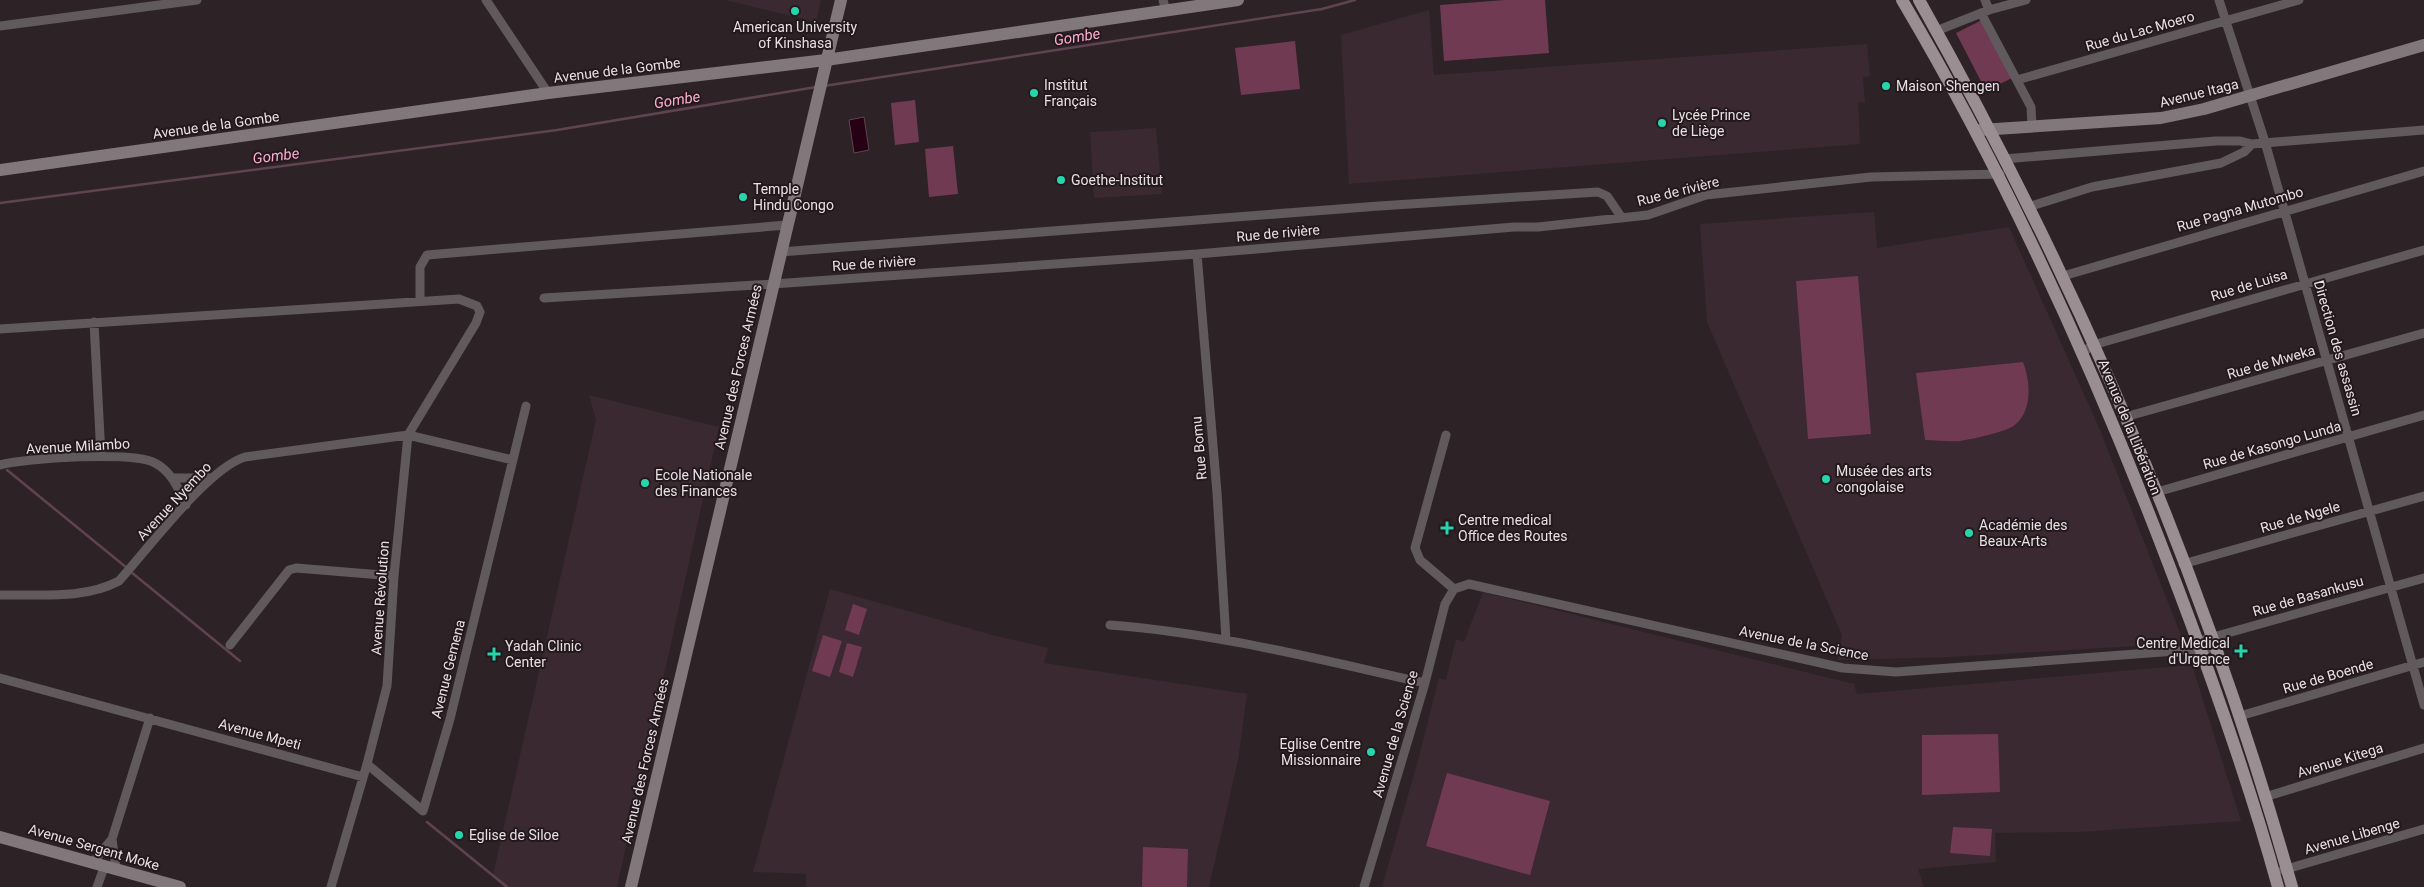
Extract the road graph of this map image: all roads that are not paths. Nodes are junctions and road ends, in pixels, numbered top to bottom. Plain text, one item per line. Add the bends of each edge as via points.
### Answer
1 (197, 0) edge
2 (486, 0) edge
3 (841, 0) edge
4 (1238, 0) edge
5 (1902, 0) edge
6 (1919, 0) edge
7 (1985, 0) edge
8 (2026, 0) edge
9 (2219, 0) edge
10 (2299, 0) edge
11 (1165, 5) edge
12 (1985, 12) junction
13 (2226, 21) junction
14 (0, 26) edge
15 (1936, 31) junction
16 (2424, 45) edge
17 (826, 60) junction
18 (2017, 80) junction
19 (548, 93) junction
20 (2252, 95) junction
21 (2032, 126) junction
22 (1989, 128) junction
23 (2424, 130) edge
24 (1975, 131) junction
25 (2265, 142) junction
26 (2252, 144) junction
27 (2004, 159) junction
28 (0, 170) edge
29 (2424, 171) edge
30 (2010, 173) junction
31 (1997, 175) junction
32 (2028, 207) junction
33 (2285, 211) junction
34 (1622, 218) junction
35 (787, 225) junction
36 (2424, 250) edge
37 (780, 252) junction
38 (1197, 254) junction
39 (2063, 276) junction
40 (2304, 283) junction
41 (773, 284) junction
42 (544, 298) dead end
43 (420, 301) junction
44 (94, 322) junction
45 (0, 329) edge
46 (2424, 333) edge
47 (2088, 349) junction
48 (2328, 360) junction
49 (526, 406) dead end
50 (2424, 415) edge
51 (2125, 417) junction
52 (408, 435) junction
53 (1446, 435) dead end
54 (2349, 437) junction
55 (101, 456) junction
56 (513, 460) junction
57 (4, 464) edge
58 (174, 478) junction
59 (212, 478) junction
60 (2157, 492) junction
61 (2424, 496) edge
62 (186, 505) junction
63 (2369, 511) junction
64 (2184, 564) junction
65 (394, 576) junction
66 (2424, 578) edge
67 (2390, 587) junction
68 (1454, 589) junction
69 (0, 595) edge
70 (1110, 625) dead end
71 (1226, 639) junction
72 (2214, 643) junction
73 (230, 645) dead end
74 (2200, 645) junction
75 (2424, 662) edge
76 (2413, 666) junction
77 (0, 678) edge
78 (1425, 683) junction
79 (2424, 706) edge
80 (2240, 716) junction
81 (150, 718) junction
82 (2424, 748) edge
83 (367, 764) junction
84 (363, 777) junction
85 (2265, 797) junction
86 (2424, 829) edge
87 (0, 837) edge
88 (112, 839) junction
89 (105, 865) junction
90 (2281, 871) junction
91 (97, 887) edge
92 (180, 887) edge
93 (331, 887) edge
94 (631, 887) edge
95 (1364, 887) edge
96 (2278, 887) edge
97 (2292, 887) edge

1 - 14 street
2 - 19 street
3 - 17 street, Avenue des Forces Armées
4 - 11 street, Avenue de la Gombe
5 - 24 main road, Avenue de la Libération
6 - 15 main road, Avenue de la Libération
7 - 12 street
8 - 12 street
9 - 13 street, Direction des assassin
10 - 13 street, Rue du Lac Moero
11 - 17 street, Avenue de la Gombe
12 - 15 street
12 - 18 street
13 - 18 street, Rue du Lac Moero
13 - 20 street, Direction des assassin
15 - 22 main road, Avenue de la Libération
16 - 20 street, Avenue Itaga
17 - 19 street, Avenue de la Gombe
17 - 35 street, Avenue des Forces Armées
18 - 21 street via 2031,107
19 - 28 street, Avenue de la Gombe
20 - 21 street, Avenue Itaga via 2161,118
20 - 25 street, Direction des assassin
21 - 22 street, Avenue Itaga
22 - 24 street, Avenue Itaga
22 - 27 main road, Avenue de la Libération
23 - 25 street
24 - 31 main road, Avenue de la Libération
25 - 26 street
25 - 33 street, Direction des assassin
26 - 27 street via 2216,140
26 - 32 street via 2244,152 2221,162 2092,188
27 - 30 main road, Avenue de la Libération
29 - 33 street, Rue Pagna Mutombo
30 - 31 street, Rue de rivière
30 - 32 main road, Avenue de la Libération
31 - 34 street, Rue de rivière via 1871,177 1706,195 1648,215
31 - 47 main road, Avenue de la Libération
32 - 39 main road, Avenue de la Libération
33 - 39 street, Rue Pagna Mutombo
33 - 40 street, Direction des assassin
34 - 37 street via 1607,196 1598,192
34 - 38 street, Rue de rivière via 1538,228 1514,227
35 - 37 street, Avenue des Forces Armées
35 - 43 street via 427,255 420,267
36 - 40 street, Rue de Luisa
37 - 41 street, Avenue des Forces Armées
38 - 41 street, Rue de rivière
38 - 71 street, Rue Bomu
39 - 47 main road, Avenue de la Libération
40 - 47 street, Rue de Luisa
40 - 48 street, Direction des assassin
41 - 42 street, Rue de rivière
41 - 94 street, Avenue des Forces Armées
43 - 44 street
43 - 52 street, Avenue Révolution via 459,299 471,302 480,312 476,324
44 - 45 street
44 - 55 street
46 - 48 street, Rue de Mweka
47 - 51 main road, Avenue de la Libération
47 - 74 main road, Avenue de la Libération
48 - 51 street, Rue de Mweka
48 - 54 street, Direction des assassin
49 - 56 street, Avenue Gemena
50 - 54 street, Rue de Kasongo Lunda
51 - 60 main road, Avenue de la Libération
52 - 56 street
52 - 59 street, Avenue Nyembo via 256,454 236,460
52 - 65 street, Avenue Révolution
53 - 68 street via 1415,548 1420,560
54 - 60 street, Rue de Kasongo Lunda
54 - 63 street, Direction des assassin
55 - 57 street, Avenue Milambo
55 - 58 street, Avenue Milambo via 143,457 160,465
56 - 83 street, Avenue Gemena via 450,719 423,812
58 - 59 street
58 - 62 street, Avenue Milambo
59 - 62 street, Avenue Nyembo
60 - 64 main road, Avenue de la Libération
61 - 63 street, Rue de Ngele
62 - 69 street, Avenue Nyembo via 119,581 102,590 83,594
63 - 64 street, Rue de Ngele
63 - 67 street, Direction des assassin
64 - 72 main road, Avenue de la Libération
65 - 73 street via 289,570
65 - 83 street, Avenue Révolution via 387,686
66 - 67 street, Rue de Basankusu
67 - 72 street, Rue de Basankusu
67 - 76 street, Direction des assassin
68 - 74 street, Avenue de la Science via 1469,584 1843,668 1870,671 1896,672
68 - 78 street, Avenue de la Science via 1445,604
70 - 71 street via 1165,629
71 - 78 street
72 - 74 street, Avenue de la Science
72 - 80 main road, Avenue de la Libération
74 - 90 main road, Avenue de la Libération
75 - 76 street, Rue de Boende
76 - 79 street, Direction des assassin
76 - 80 street, Rue de Boende
77 - 81 street, Avenue Mpeti
78 - 95 street, Avenue de la Science
80 - 85 main road, Avenue de la Libération
81 - 84 street, Avenue Mpeti
81 - 88 street
82 - 85 street, Avenue Kitega
83 - 84 street, Avenue Révolution
84 - 93 street, Avenue Révolution
85 - 90 main road, Avenue de la Libération
86 - 90 street, Avenue Libenge
87 - 89 street, Avenue Sergent Moke
88 - 89 street
88 - 89 street
89 - 91 street
89 - 92 street, Avenue Sergent Moke
90 - 96 main road, Avenue de la Libération
90 - 97 main road, Avenue de la Libération

